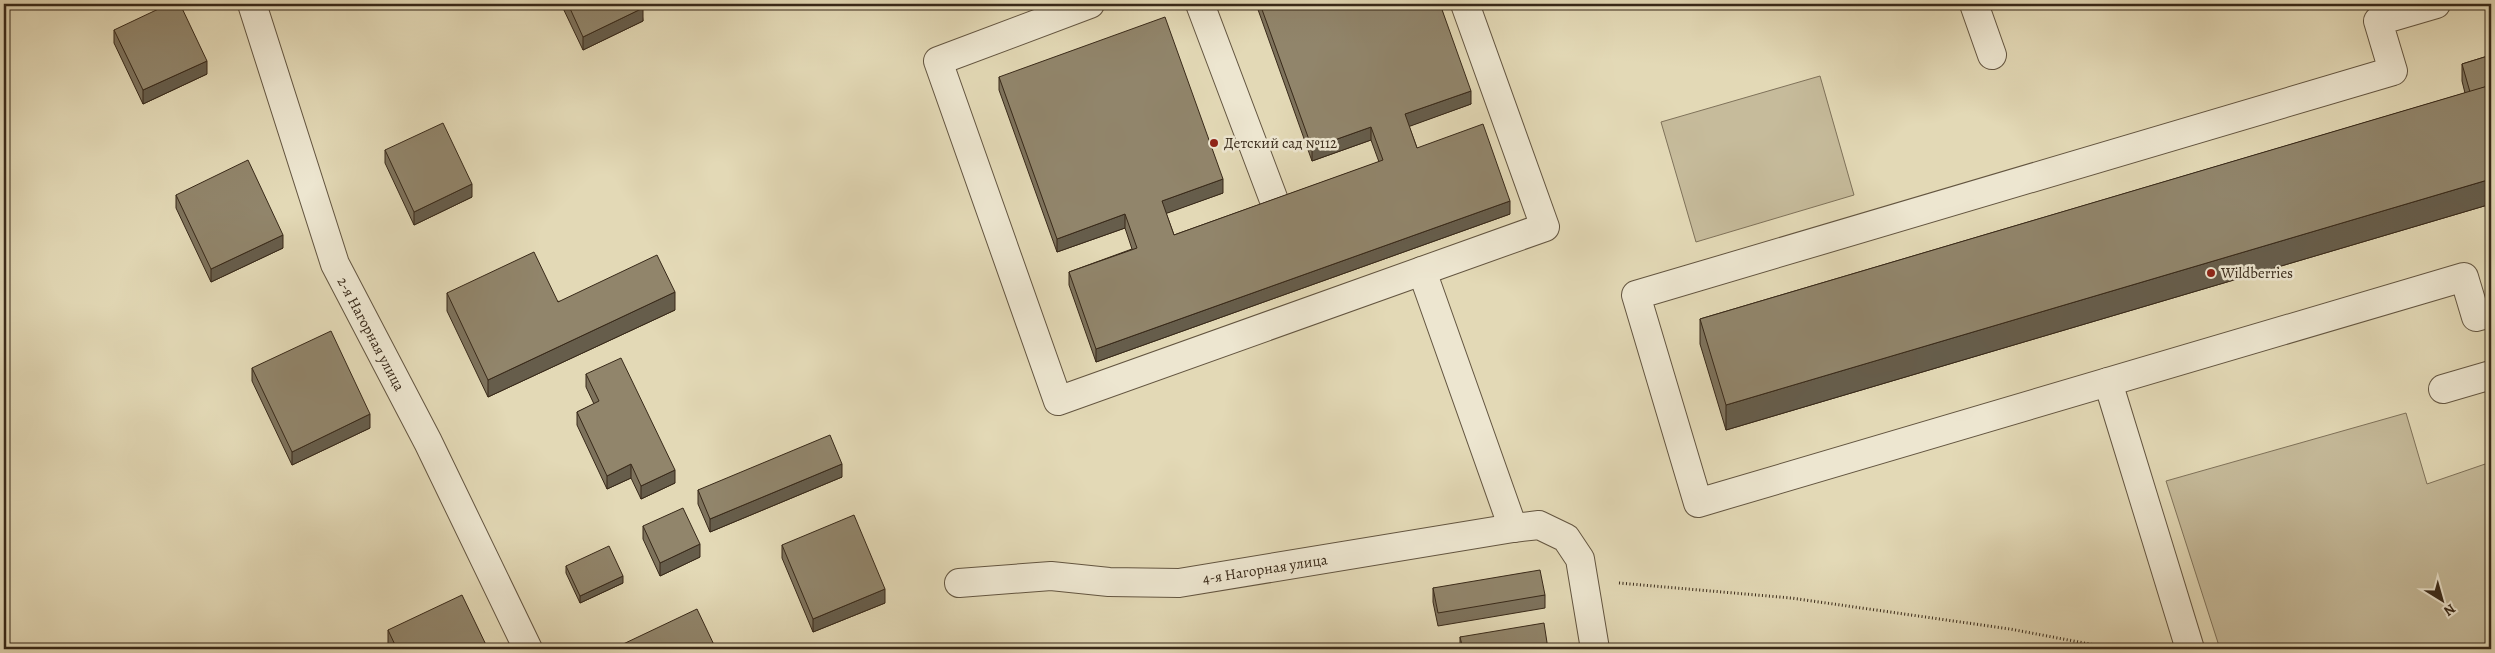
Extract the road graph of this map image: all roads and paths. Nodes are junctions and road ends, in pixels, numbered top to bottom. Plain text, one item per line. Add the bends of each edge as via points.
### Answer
1 (252, 4) edge
2 (1090, 4) edge
3 (1200, 4) edge
4 (1466, 4) edge
5 (1974, 4) edge
6 (2436, 4) edge
7 (1992, 55) dead end
8 (1278, 211) edge
9 (1422, 271) junction
10 (2491, 313) edge
11 (2491, 375) edge
12 (2108, 382) junction
13 (2443, 389) dead end
14 (1513, 528) junction
15 (1584, 580) junction
16 (959, 583) dead end
17 (528, 649) edge
18 (1595, 649) edge
19 (2116, 649) edge
20 (2190, 649) edge

1 - 17 street, 2-я Нагорная улица via 335,264 428,442
2 - 9 street via 938,61 1058,400
3 - 8 street
4 - 9 street via 1545,227
5 - 7 street
6 - 12 street via 2378,21 2393,71 1636,295 1698,503
9 - 14 street
10 - 12 street via 2476,318 2464,277
11 - 13 street
12 - 20 street
14 - 15 street, 4-я Нагорная улица via 1539,525 1566,538 1580,559
14 - 16 street, 4-я Нагорная улица via 1179,583 1109,582 1051,576
15 - 18 street
15 - 19 path via 1791,598 2010,629

